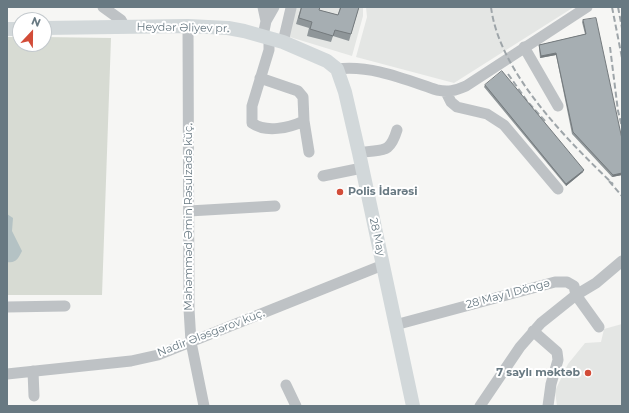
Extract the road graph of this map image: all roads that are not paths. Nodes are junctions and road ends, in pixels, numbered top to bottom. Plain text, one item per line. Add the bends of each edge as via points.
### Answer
1 (103, 7) edge
2 (263, 7) edge
3 (274, 7) edge
4 (586, 7) edge
5 (291, 8) dead end
6 (266, 21) junction
7 (188, 26) junction
8 (125, 27) junction
9 (52, 28) edge
10 (266, 37) junction
11 (283, 42) junction
12 (524, 47) junction
13 (337, 70) junction
14 (260, 78) junction
15 (446, 92) junction
16 (558, 106) dead end
17 (304, 121) junction
18 (396, 130) dead end
19 (308, 152) dead end
20 (359, 153) junction
21 (362, 168) junction
22 (323, 176) dead end
23 (558, 189) dead end
24 (275, 206) dead end
25 (189, 211) junction
26 (622, 261) edge
27 (382, 265) junction
28 (576, 295) junction
29 (65, 306) dead end
30 (7, 308) edge
31 (395, 325) junction
32 (599, 327) dead end
33 (533, 331) junction
34 (191, 342) junction
35 (33, 371) junction
36 (7, 374) edge
37 (286, 385) dead end
38 (34, 396) dead end
39 (204, 406) edge
40 (296, 406) edge
41 (413, 406) edge
42 (480, 406) edge
43 (548, 406) edge

1 - 8 street via 121,20
2 - 6 street
3 - 6 street
4 - 12 street
5 - 11 street
6 - 10 street
7 - 8 main road, Heydər Əliyev pr.
7 - 10 main road, Heydər Əliyev pr. via 228,28
7 - 25 street, Məhəmməd Əmin Rəsulzadə küç.
8 - 9 main road, Heydər Əliyev pr.
10 - 11 main road, Heydər Əliyev pr.
10 - 14 street via 269,50
11 - 13 main road, Heydər Əliyev pr. via 327,61
12 - 15 street via 466,86
12 - 16 street
13 - 15 street via 354,67 376,70
13 - 20 main road, 28 May via 345,92
14 - 17 street via 298,91 303,98
14 - 17 street via 252,106 252,123 259,128 277,128 294,126
15 - 23 street via 457,107 487,114 504,125
17 - 19 street
18 - 20 street via 393,144 388,149
20 - 21 main road, 28 May
21 - 22 street
21 - 27 main road, 28 May
24 - 25 street
25 - 34 street, Məhəmməd Əmin Rəsulzadə küç. via 188,281
26 - 28 street via 596,283
27 - 31 main road, 28 May
27 - 34 street, Nadir Ələsgərov küç.
28 - 31 street, 28 May 1 Döngə via 574,286 567,282 555,282
28 - 32 street, 28 May 1 Döngə
28 - 33 street
29 - 30 street
31 - 41 main road, 28 May
33 - 42 street
33 - 43 street via 557,352 558,360
34 - 35 street, Nadir Ələsgərov küç. via 158,355 131,361
34 - 39 street, Məhəmməd Əmin Rəsulzadə küç.
35 - 36 street, Nadir Ələsgərov küç.
35 - 38 street
37 - 40 street

